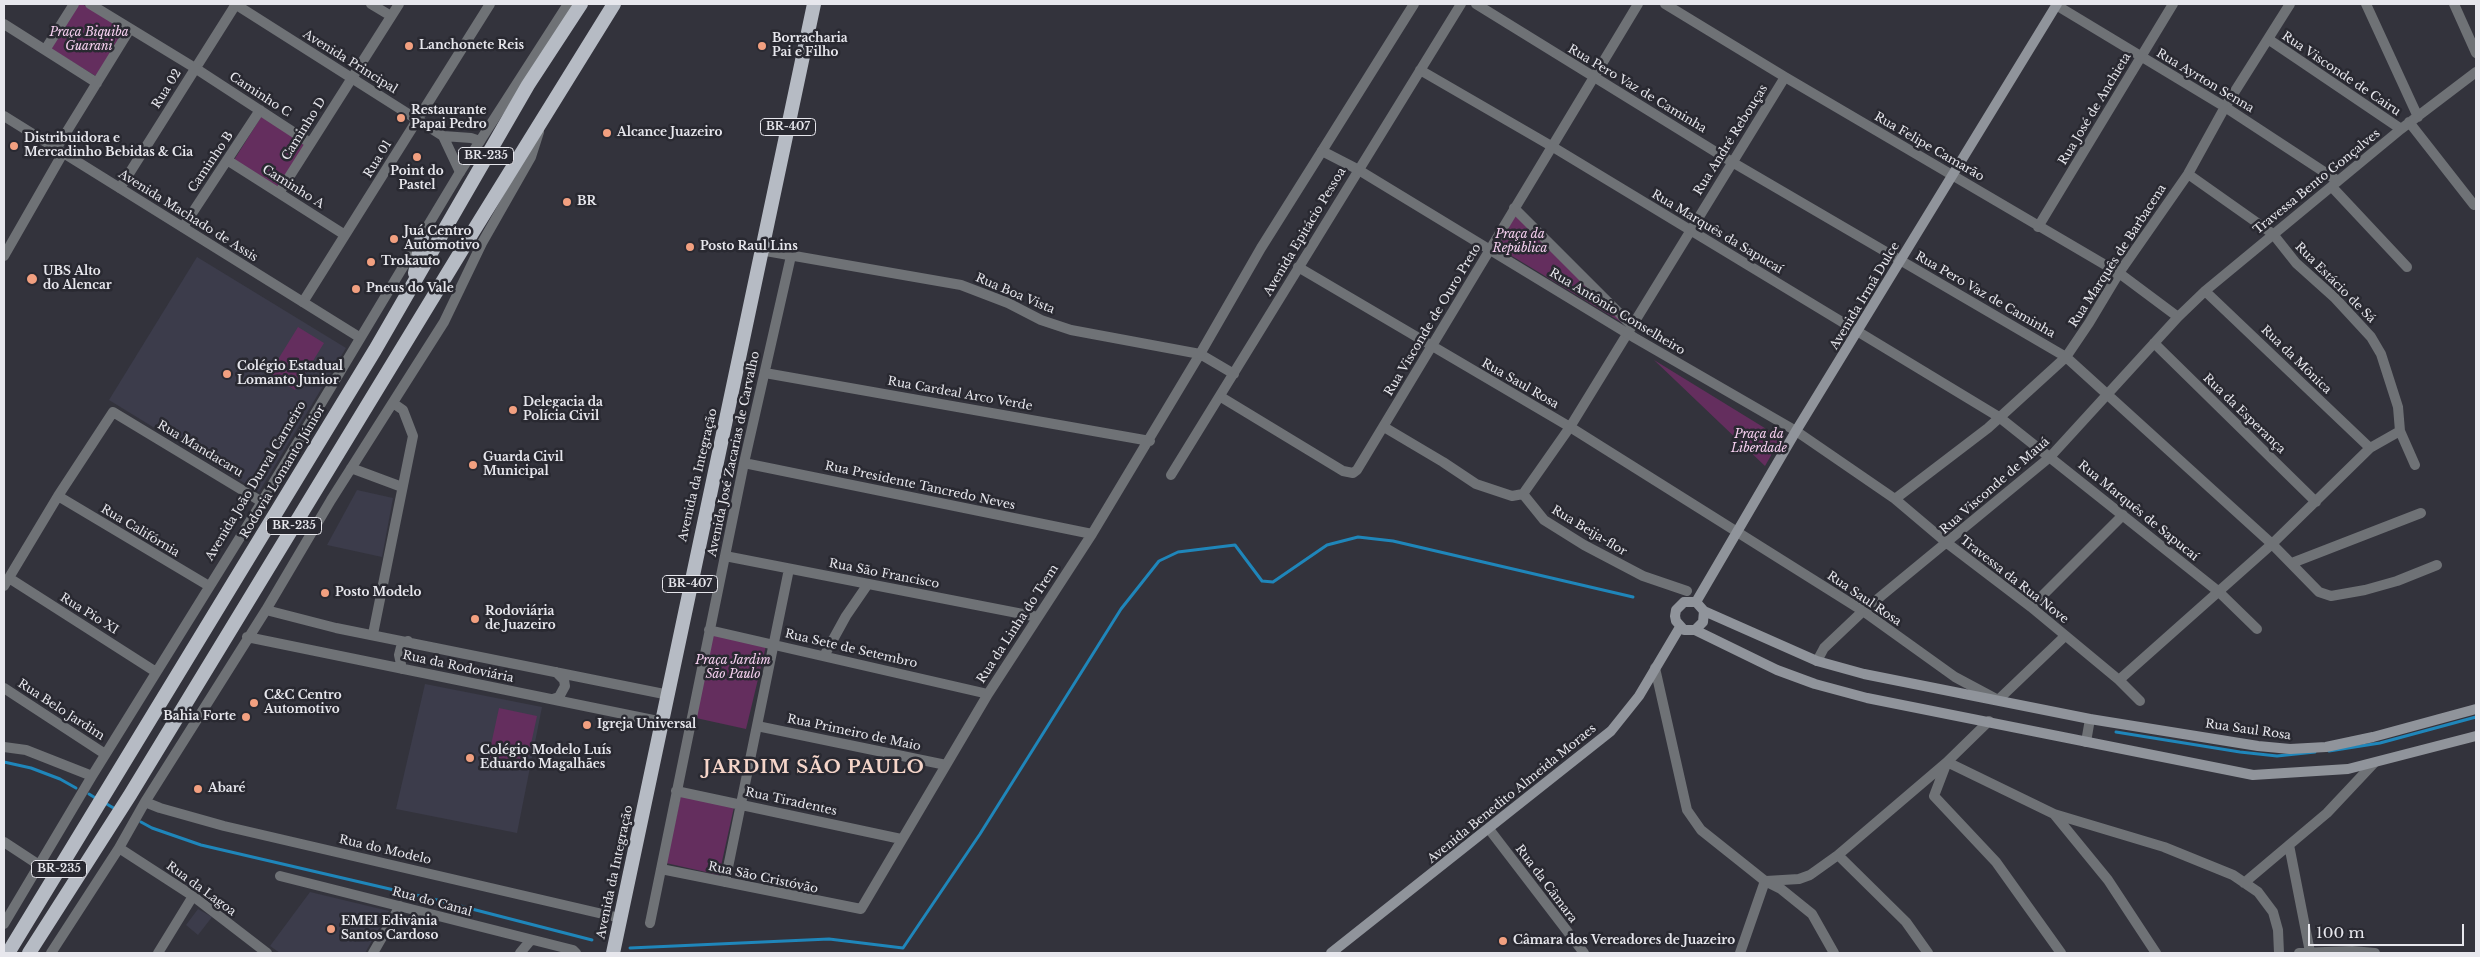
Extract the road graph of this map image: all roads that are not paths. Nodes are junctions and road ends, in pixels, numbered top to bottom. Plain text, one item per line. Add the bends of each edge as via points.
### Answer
1 (74, 4) edge
2 (90, 4) edge
3 (235, 4) edge
4 (371, 4) edge
5 (399, 4) edge
6 (489, 4) edge
7 (568, 4) edge
8 (581, 4) edge
9 (614, 4) edge
10 (814, 4) edge
11 (1414, 4) edge
12 (1461, 4) edge
13 (1476, 4) edge
14 (1638, 4) edge
15 (1665, 4) edge
16 (2173, 4) edge
17 (2290, 4) edge
18 (2366, 4) edge
19 (2454, 4) edge
20 (2056, 5) edge
21 (391, 16) junction
22 (4, 24) edge
23 (130, 29) junction
24 (2268, 39) junction
25 (45, 50) junction
26 (2476, 53) edge
27 (2140, 57) junction
28 (195, 68) junction
29 (1420, 70) junction
30 (2476, 72) edge
31 (1592, 77) junction
32 (1785, 77) junction
33 (351, 78) junction
34 (97, 83) junction
35 (2225, 107) junction
36 (260, 110) junction
37 (4, 116) edge
38 (417, 120) junction
39 (2409, 123) junction
40 (540, 126) junction
41 (443, 136) junction
42 (480, 141) junction
43 (310, 143) junction
44 (1553, 147) junction
45 (60, 151) junction
46 (1322, 152) junction
47 (227, 160) junction
48 (1732, 162) junction
49 (1357, 169) junction
50 (460, 172) junction
51 (2188, 174) junction
52 (1953, 175) junction
53 (2335, 184) junction
54 (120, 188) junction
55 (279, 193) junction
56 (2474, 204) dead end
57 (1514, 208) junction
58 (183, 227) junction
59 (2038, 227) junction
60 (1691, 230) junction
61 (2273, 234) junction
62 (345, 235) junction
63 (422, 237) junction
64 (5, 250) edge
65 (760, 250) junction
66 (1489, 250) junction
67 (791, 256) junction
68 (1902, 261) junction
69 (2407, 266) dead end
70 (1298, 267) junction
71 (2119, 273) junction
72 (412, 286) junction
73 (2205, 290) junction
74 (303, 302) junction
75 (2178, 317) junction
76 (1630, 330) junction
77 (1858, 332) junction
78 (360, 337) junction
79 (2154, 343) junction
80 (1431, 347) junction
81 (1200, 354) junction
82 (2066, 357) junction
83 (765, 373) junction
84 (1234, 374) junction
85 (2109, 394) junction
86 (1221, 397) junction
87 (393, 403) junction
88 (2000, 417) junction
89 (1384, 427) junction
90 (1570, 427) junction
91 (1796, 431) junction
92 (2400, 431) junction
93 (1150, 440) junction
94 (2370, 448) junction
95 (2050, 457) junction
96 (744, 463) junction
97 (2415, 464) dead end
98 (351, 468) junction
99 (1171, 475) dead end
100 (402, 488) junction
101 (1523, 494) junction
102 (58, 496) junction
103 (1896, 499) junction
104 (262, 502) junction
105 (2316, 502) junction
106 (2421, 513) dead end
107 (2122, 515) junction
108 (1738, 532) junction
109 (1092, 534) junction
110 (1947, 543) junction
111 (2272, 544) junction
112 (725, 556) junction
113 (2292, 563) junction
114 (2437, 565) dead end
115 (789, 569) junction
116 (6, 582) edge
117 (868, 584) junction
118 (209, 586) junction
119 (1687, 591) dead end
120 (2219, 592) junction
121 (1696, 602) junction
122 (2031, 607) junction
123 (266, 610) junction
124 (1704, 611) junction
125 (1863, 611) junction
126 (1038, 617) junction
127 (1680, 627) junction
128 (2257, 629) dead end
129 (709, 630) junction
130 (1695, 630) junction
131 (373, 634) junction
132 (2065, 636) junction
133 (248, 637) junction
134 (408, 641) junction
135 (772, 644) junction
136 (824, 656) junction
137 (1817, 661) junction
138 (402, 668) junction
139 (1655, 668) junction
140 (156, 672) junction
141 (556, 672) junction
142 (2119, 680) junction
143 (4, 688) edge
144 (988, 694) junction
145 (668, 695) junction
146 (553, 699) junction
147 (1998, 700) junction
148 (2140, 701) dead end
149 (2476, 709) edge
150 (2090, 719) junction
151 (1989, 721) junction
152 (663, 722) junction
153 (757, 726) junction
154 (2476, 736) edge
155 (2086, 742) junction
156 (4, 747) edge
157 (105, 754) junction
158 (1947, 762) junction
159 (2374, 763) junction
160 (946, 765) junction
161 (92, 776) junction
162 (676, 791) junction
163 (145, 802) junction
164 (742, 804) junction
165 (2054, 814) junction
166 (1489, 829) junction
167 (901, 839) junction
168 (4, 842) edge
169 (2290, 845) junction
170 (119, 848) junction
171 (1838, 855) junction
172 (39, 865) junction
173 (661, 869) junction
174 (280, 876) dead end
175 (1765, 881) junction
176 (725, 882) junction
177 (2244, 883) junction
178 (193, 896) junction
179 (400, 906) junction
180 (861, 909) joint
181 (620, 918) junction
182 (650, 923) dead end
183 (4, 924) edge
184 (530, 941) junction
185 (2310, 952) edge
186 (8, 953) edge
187 (29, 953) edge
188 (51, 953) edge
189 (158, 953) edge
190 (267, 953) edge
191 (372, 953) edge
192 (520, 953) edge
193 (576, 953) edge
194 (613, 953) edge
195 (1331, 953) edge
196 (1584, 953) edge
197 (1740, 953) edge
198 (1834, 953) edge
199 (1928, 953) edge
200 (2061, 953) edge
201 (2156, 953) edge
202 (2279, 953) edge
203 (2299, 953) edge
204 (2375, 953) edge

1 - 25 street
2 - 23 street, Caminho C
3 - 28 street, Rua 02
3 - 33 street, Avenida Principal
4 - 21 street
5 - 21 street, Caminho D
6 - 38 street, Rua 01
7 - 42 street, Avenida João Durval Carneiro
8 - 72 highway, Rodovia Lomanto Júnior / BR-235 via 528,85
9 - 40 highway, BR-235
10 - 65 highway, Avenida da Integração / BR-407
11 - 46 street, Rua da Linha do Trem
12 - 29 street, Avenida Epitácio Pessoa
13 - 31 street, Rua Pero Vaz de Caminha
14 - 31 street, Rua Visconde de Ouro Preto
15 - 32 street, Rua Felipe Camarão
16 - 27 street, Rua José de Anchieta
17 - 24 street, Rua Marquês de Barbacena
18 - 39 street
19 - 26 street
20 - 27 street, Rua Ayrton Senna
20 - 52 main road, Avenida Irmã Dulce
21 - 33 street, Caminho D
22 - 25 street
23 - 28 street, Caminho C
23 - 34 street
24 - 35 street, Rua Marquês de Barbacena
24 - 39 street, Rua Visconde de Cairu
25 - 34 street
27 - 35 street, Rua Ayrton Senna
27 - 59 street, Rua José de Anchieta
28 - 36 street, Caminho C
28 - 54 street, Rua 02
29 - 44 street, Rua Marquês da Sapucaí
29 - 49 street, Avenida Epitácio Pessoa
30 - 39 street, Travessa Bento Gonçalves
31 - 44 street, Rua Visconde de Ouro Preto
31 - 48 street, Rua Pero Vaz de Caminha
32 - 48 street, Rua André Rebouças
32 - 52 street, Rua Felipe Camarão
33 - 38 street, Avenida Principal
33 - 43 street, Caminho D
34 - 45 street
35 - 51 street, Rua Marquês de Barbacena
35 - 53 street, Rua Ayrton Senna
36 - 43 street, Caminho C
36 - 47 street, Caminho B
37 - 45 street, Avenida Machado de Assis
38 - 41 street, Avenida Principal
38 - 62 street, Rua 01
39 - 53 street, Travessa Bento Gonçalves
39 - 56 street
40 - 87 street via 532,157 482,243 444,322
40 - 187 highway, BR-235 via 130,795
41 - 42 street
41 - 50 street
42 - 50 street, Avenida João Durval Carneiro
43 - 55 street, Caminho D
44 - 57 street, Rua Visconde de Ouro Preto
44 - 60 street, Rua Marquês da Sapucaí
45 - 54 street, Avenida Machado de Assis
45 - 64 street
46 - 49 street, Rua Antônio Conselheiro
46 - 81 street, Rua da Linha do Trem via 1261,248
47 - 55 street, Caminho A
47 - 58 street, Caminho B
48 - 60 street, Rua André Rebouças
48 - 68 street, Rua Pero Vaz de Caminha
49 - 66 street, Rua Antônio Conselheiro
49 - 70 street, Avenida Epitácio Pessoa
50 - 63 street, Avenida João Durval Carneiro
51 - 61 street, Rua Estácio de Sá
51 - 71 street, Rua Marquês de Barbacena
52 - 59 street, Rua Felipe Camarão
52 - 68 main road, Avenida Irmã Dulce
53 - 61 street, Travessa Bento Gonçalves
53 - 69 street, Rua Ayrton Senna
54 - 58 street, Avenida Machado de Assis
55 - 62 street, Caminho A
57 - 66 street, Rua Visconde de Ouro Preto
57 - 76 street, Rua Antônio Conselheiro
58 - 74 street, Avenida Machado de Assis
59 - 71 street, Rua Felipe Camarão
60 - 76 street, Rua André Rebouças
60 - 77 street, Rua Marquês da Sapucaí
61 - 73 street, Travessa Bento Gonçalves
61 - 92 street, Rua Estácio de Sá via 2296,264 2335,298 2371,337 2381,354 2398,408
62 - 74 street, Rua 01
63 - 72 highway
63 - 78 street, Avenida João Durval Carneiro
65 - 67 street, Rua Boa Vista
65 - 145 highway, Avenida da Integração / BR-407
66 - 76 street, Rua Antônio Conselheiro
66 - 80 street, Rua Visconde de Ouro Preto
67 - 81 street, Rua Boa Vista via 961,285 1071,330
67 - 83 street, Avenida José Zacarias de Carvalho
68 - 77 main road, Avenida Irmã Dulce
68 - 82 street, Rua Pero Vaz de Caminha
70 - 80 street, Rua Saul Rosa
70 - 84 street, Avenida Epitácio Pessoa
71 - 75 street, Rua Felipe Camarão
71 - 82 street, Rua Marquês de Barbacena
72 - 186 highway, Rodovia Lomanto Júnior / BR-235
73 - 75 street, Travessa Bento Gonçalves
73 - 94 street, Rua da Mônica
74 - 78 street, Avenida Machado de Assis
75 - 79 street, Rua Visconde de Mauá
76 - 90 street, Rua André Rebouças
76 - 91 street, Rua Antônio Conselheiro
77 - 88 street, Rua Marquês da Sapucaí
77 - 91 main road, Avenida Irmã Dulce
78 - 104 street, Avenida João Durval Carneiro
79 - 85 street, Rua Visconde de Mauá
79 - 105 street, Rua da Esperança
80 - 89 street, Rua Visconde de Ouro Preto
80 - 90 street, Rua Saul Rosa
81 - 84 street, Rua Boa Vista
81 - 93 street, Rua da Linha do Trem
82 - 85 street, Rua Pero Vaz de Caminha
82 - 88 street, Rua Marquês de Barbacena
83 - 93 street, Rua Cardeal Arco Verde
83 - 96 street, Avenida José Zacarias de Carvalho
84 - 86 street, Avenida Epitácio Pessoa
85 - 95 street, Rua Visconde de Mauá
85 - 111 street, Rua Pero Vaz de Caminha
86 - 89 street, Rua Visconde de Ouro Preto via 1343,471 1353,473
86 - 99 street, Avenida Epitácio Pessoa
87 - 98 street
87 - 100 street via 403,410 414,436
88 - 95 street, Rua Marquês de Sapucaí
88 - 103 street, Rua Marquês de Barbacena
89 - 101 street via 1476,484 1512,496
90 - 101 street, Rua André Rebouças
90 - 108 street, Rua Saul Rosa
91 - 103 street, Travessa da Rua Nove
91 - 108 main road, Avenida Irmã Dulce
92 - 94 street
92 - 97 street, Rua Estácio de Sá
93 - 109 street, Rua da Linha do Trem
94 - 105 street
95 - 107 street, Rua Marquês de Sapucaí
95 - 110 street, Rua Visconde de Mauá
96 - 109 street, Rua Presidente Tancredo Neves
96 - 112 street, Avenida José Zacarias de Carvalho
98 - 100 street
98 - 123 street
100 - 131 street
101 - 119 street, Rua Beija-flor via 1544,520 1584,545 1643,576
102 - 104 street, Rua Mandacaru via 113,412
102 - 116 street
102 - 118 street, Rua Califórnia
103 - 110 street, Travessa da Rua Nove
104 - 118 street, Avenida João Durval Carneiro
105 - 111 street
106 - 113 street
107 - 120 street, Rua Marquês de Sapucaí
107 - 122 street
108 - 121 main road, Avenida Irmã Dulce
108 - 125 street, Rua Saul Rosa
109 - 126 street, Rua da Linha do Trem
110 - 122 street, Travessa da Rua Nove
110 - 125 street, Rua Visconde de Mauá
111 - 113 street, Rua Pero Vaz de Caminha
111 - 120 street
112 - 115 street, Rua São Francisco
112 - 129 street, Avenida José Zacarias de Carvalho
113 - 114 street, Rua Pero Vaz de Caminha via 2314,588 2330,596 2397,581
115 - 117 street, Rua São Francisco
115 - 135 street
116 - 140 street, Rua Pio XI
117 - 126 street, Rua São Francisco
117 - 136 street
118 - 140 street, Avenida João Durval Carneiro
120 - 128 street, Rua Marquês de Sapucaí
120 - 142 street
121 - 124 main road
121 - 127 main road via 1684,602 1676,610 1676,621
122 - 132 street, Travessa da Rua Nove
123 - 131 street, Rua da Rodoviária
123 - 133 street
124 - 130 main road via 1703,622
124 - 137 main road
125 - 137 street, Rua Visconde de Mauá via 1824,648
125 - 147 street, Rua Saul Rosa via 1955,677
126 - 144 street, Rua da Linha do Trem
127 - 130 main road
127 - 139 main road, Avenida Benedito Almeida Moraes
129 - 135 street, Rua Sete de Setembro
129 - 162 street, Avenida José Zacarias de Carvalho
130 - 151 main road via 1777,670 1816,684 1867,698
131 - 134 street, Rua da Rodoviária
132 - 142 street, Travessa da Rua Nove
132 - 147 street
133 - 138 street, Rua da Rodoviária
133 - 163 street
134 - 138 street via 401,647 399,655
134 - 141 street, Rua da Rodoviária
135 - 136 street, Rua Sete de Setembro
135 - 153 street
136 - 144 street, Rua Sete de Setembro
137 - 147 main road via 1906,684
138 - 146 street, Rua da Rodoviária
139 - 166 main road, Avenida Benedito Almeida Moraes via 1639,696 1611,731
139 - 175 street via 1687,810 1701,830
140 - 157 street, Avenida João Durval Carneiro
141 - 145 street, Rua da Rodoviária
141 - 146 street via 564,680 564,686 559,696
142 - 148 street, Travessa da Rua Nove
143 - 157 street, Rua Belo Jardim
144 - 160 street, Rua da Linha do Trem
145 - 152 highway, Avenida da Integração / BR-407
146 - 152 street, Rua da Rodoviária
147 - 150 main road, Rua Saul Rosa
149 - 150 main road, Rua Saul Rosa via 2373,737 2326,747 2290,750
150 - 155 street
151 - 155 main road
151 - 158 street
152 - 181 highway, Avenida da Integração / BR-407
153 - 160 street, Rua Primeiro de Maio
153 - 164 street
154 - 159 main road
155 - 159 main road via 2253,775 2348,769
156 - 161 street via 26,750
157 - 161 street, Avenida João Durval Carneiro
158 - 165 street
158 - 171 street
158 - 200 street via 1934,792 1937,801 1996,862
159 - 169 street via 2327,813
160 - 167 street, Rua da Linha do Trem
161 - 172 street, Avenida João Durval Carneiro
162 - 164 street, Rua Tiradentes
162 - 173 street, Avenida José Zacarias de Carvalho
163 - 170 street
163 - 181 street, Rua do Modelo via 224,826
164 - 167 street, Rua Tiradentes
164 - 176 street
165 - 177 street via 2164,848 2233,875
165 - 201 street via 2108,880
166 - 195 main road, Avenida Benedito Almeida Moraes
166 - 196 street, Rua da Câmara
167 - 180 street, Rua da Linha do Trem
168 - 172 street
169 - 177 street
169 - 185 street
170 - 178 street, Rua da Lagoa
170 - 188 street
171 - 175 street via 1799,879
171 - 199 street via 1906,922
172 - 183 street, Avenida João Durval Carneiro
173 - 176 street, Rua São Cristóvão
173 - 182 street, Avenida José Zacarias de Carvalho
174 - 179 street, Rua do Canal
175 - 197 street
175 - 198 street via 1812,914
176 - 180 street, Rua São Cristóvão
177 - 202 street via 2258,892 2273,912
178 - 189 street
178 - 190 street, Rua da Lagoa
179 - 184 street, Rua do Canal
179 - 191 street
181 - 194 highway, Avenida da Integração / BR-407
184 - 192 street
184 - 193 street, Rua do Canal
185 - 203 street
185 - 204 street

